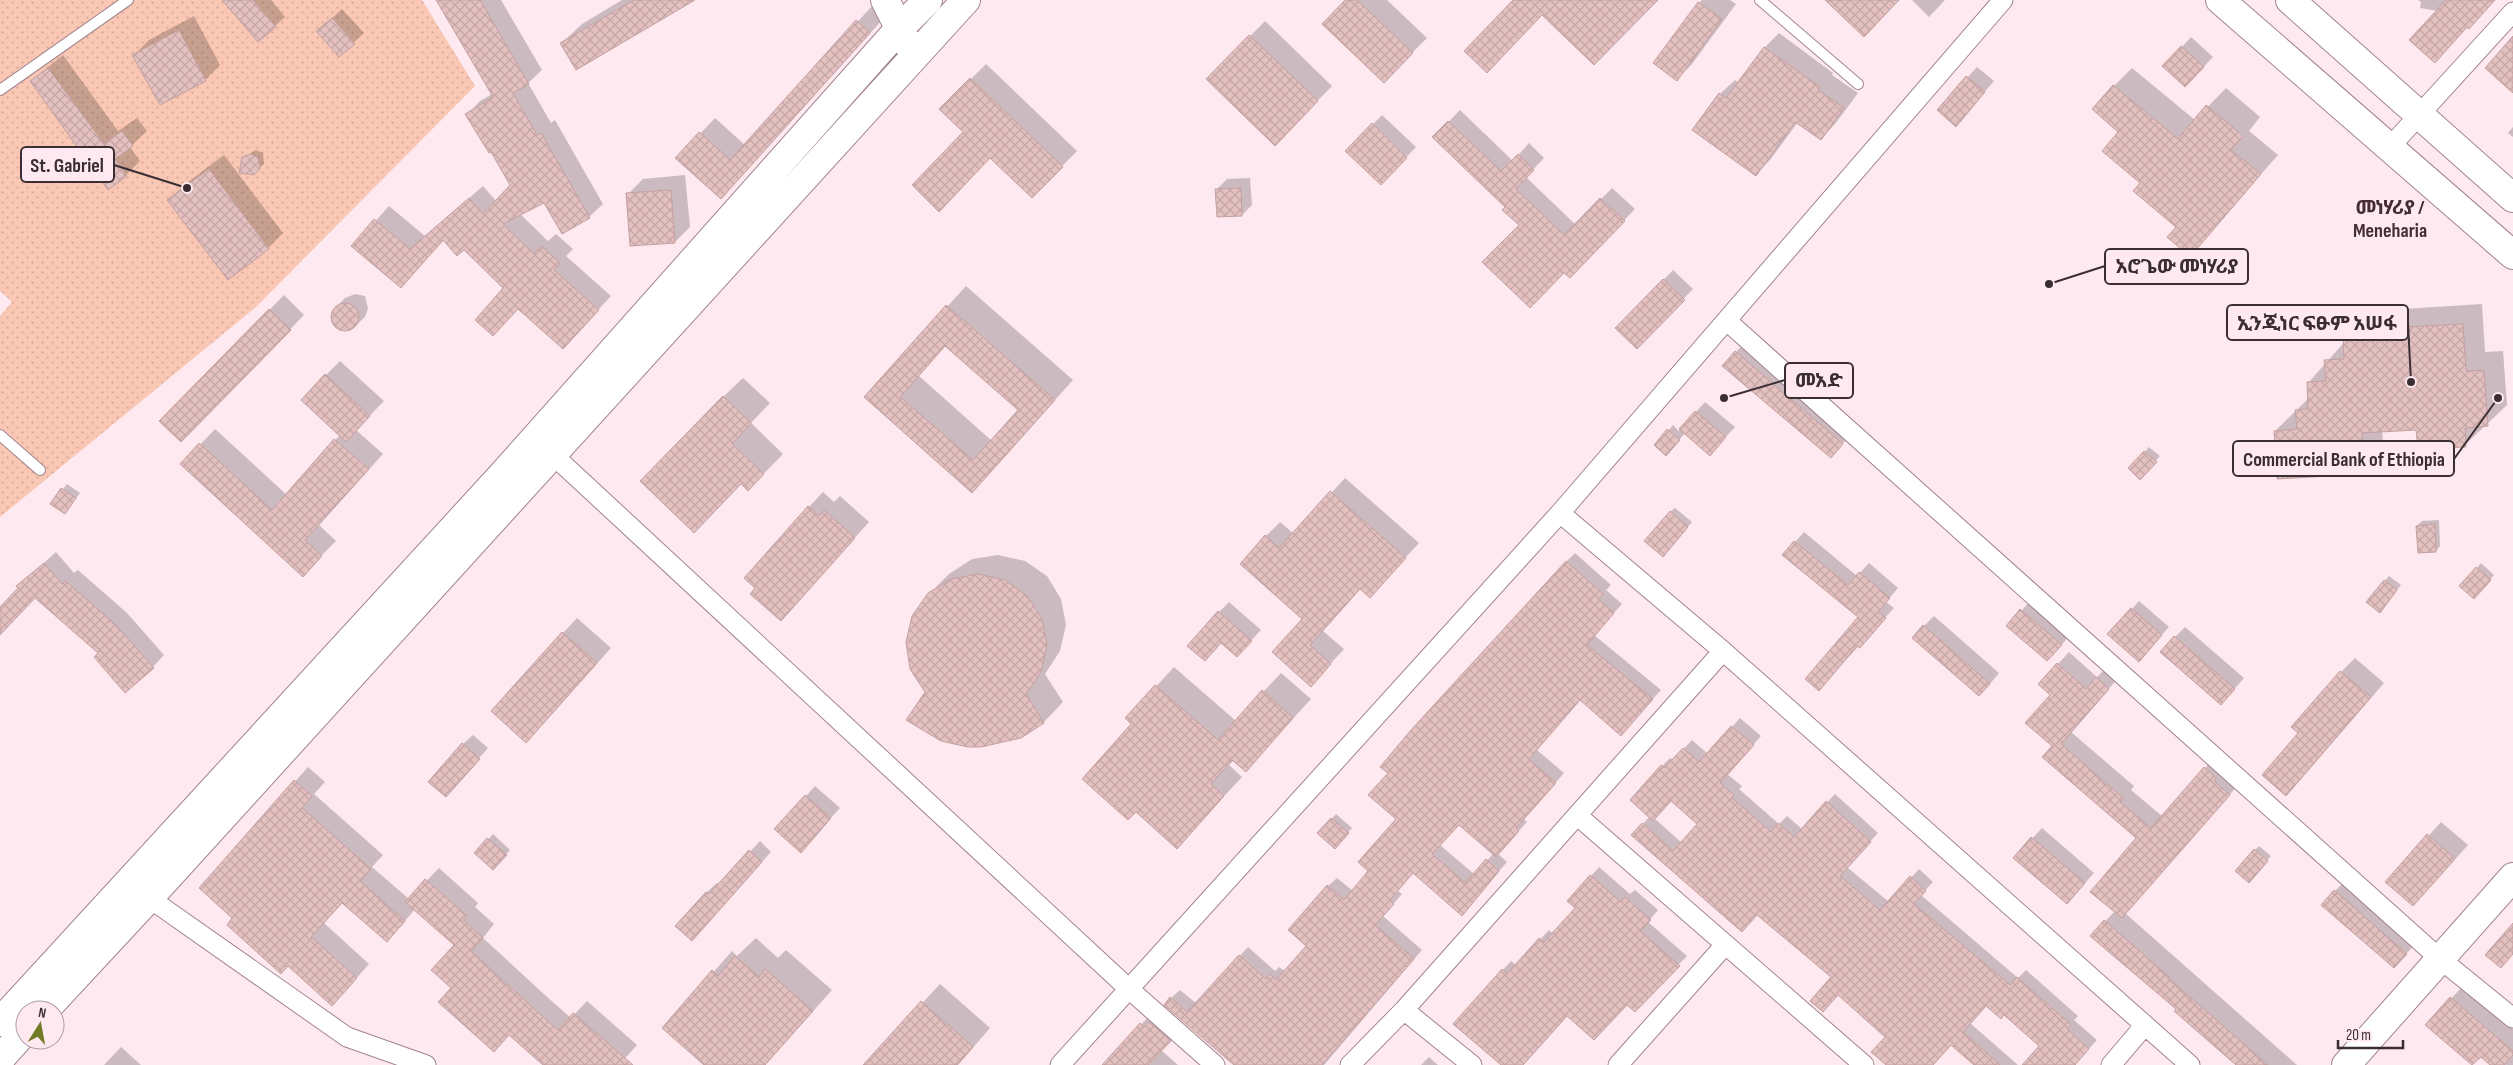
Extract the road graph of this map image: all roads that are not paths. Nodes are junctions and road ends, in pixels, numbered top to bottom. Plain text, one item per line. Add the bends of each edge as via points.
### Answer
1 (128, 0) edge
2 (885, 0) edge
3 (928, 0) edge
4 (966, 0) edge
5 (1760, 0) edge
6 (2003, 0) edge
7 (2220, 0) edge
8 (2290, 0) edge
9 (941, 10) edge
10 (2513, 12) edge
11 (898, 30) junction
12 (914, 56) junction
13 (1858, 84) dead end
14 (0, 90) edge
15 (2418, 116) junction
16 (2389, 148) junction
17 (2513, 198) edge
18 (2513, 254) edge
19 (1726, 321) junction
20 (0, 435) edge
21 (552, 454) junction
22 (40, 470) dead end
23 (1560, 512) junction
24 (1723, 652) junction
25 (1578, 816) junction
26 (2513, 877) edge
27 (149, 898) junction
28 (1725, 945) junction
29 (2439, 958) junction
30 (1129, 989) junction
31 (54, 1000) edge
32 (1404, 1010) junction
33 (2513, 1018) edge
34 (0, 1022) edge
35 (2146, 1025) junction
36 (15, 1042) edge
37 (0, 1058) edge
38 (426, 1065) edge
39 (1060, 1065) edge
40 (1215, 1065) edge
41 (1350, 1065) edge
42 (1472, 1065) edge
43 (1618, 1065) edge
44 (1864, 1065) edge
45 (2111, 1065) edge
46 (2190, 1065) edge
47 (2346, 1065) edge

1 - 14 lane
2 - 11 main road
3 - 11 main road
4 - 9 main road
5 - 13 lane
6 - 19 street
7 - 16 main road
8 - 15 main road
9 - 12 main road
10 - 15 street
11 - 12 main road
11 - 34 main road via 509,466
12 - 21 main road
15 - 16 street
15 - 17 main road
16 - 18 main road
19 - 23 street
19 - 29 street
20 - 22 lane
21 - 27 main road
21 - 30 street
23 - 24 street
23 - 30 street
24 - 25 street
24 - 35 street
25 - 28 street
25 - 32 street
26 - 29 main road
27 - 31 main road
27 - 38 street via 347,1037
28 - 43 street
28 - 44 street
29 - 33 street
29 - 47 main road
30 - 39 street
30 - 40 street
32 - 41 street
32 - 42 street
35 - 45 street
35 - 46 street
36 - 37 main road

